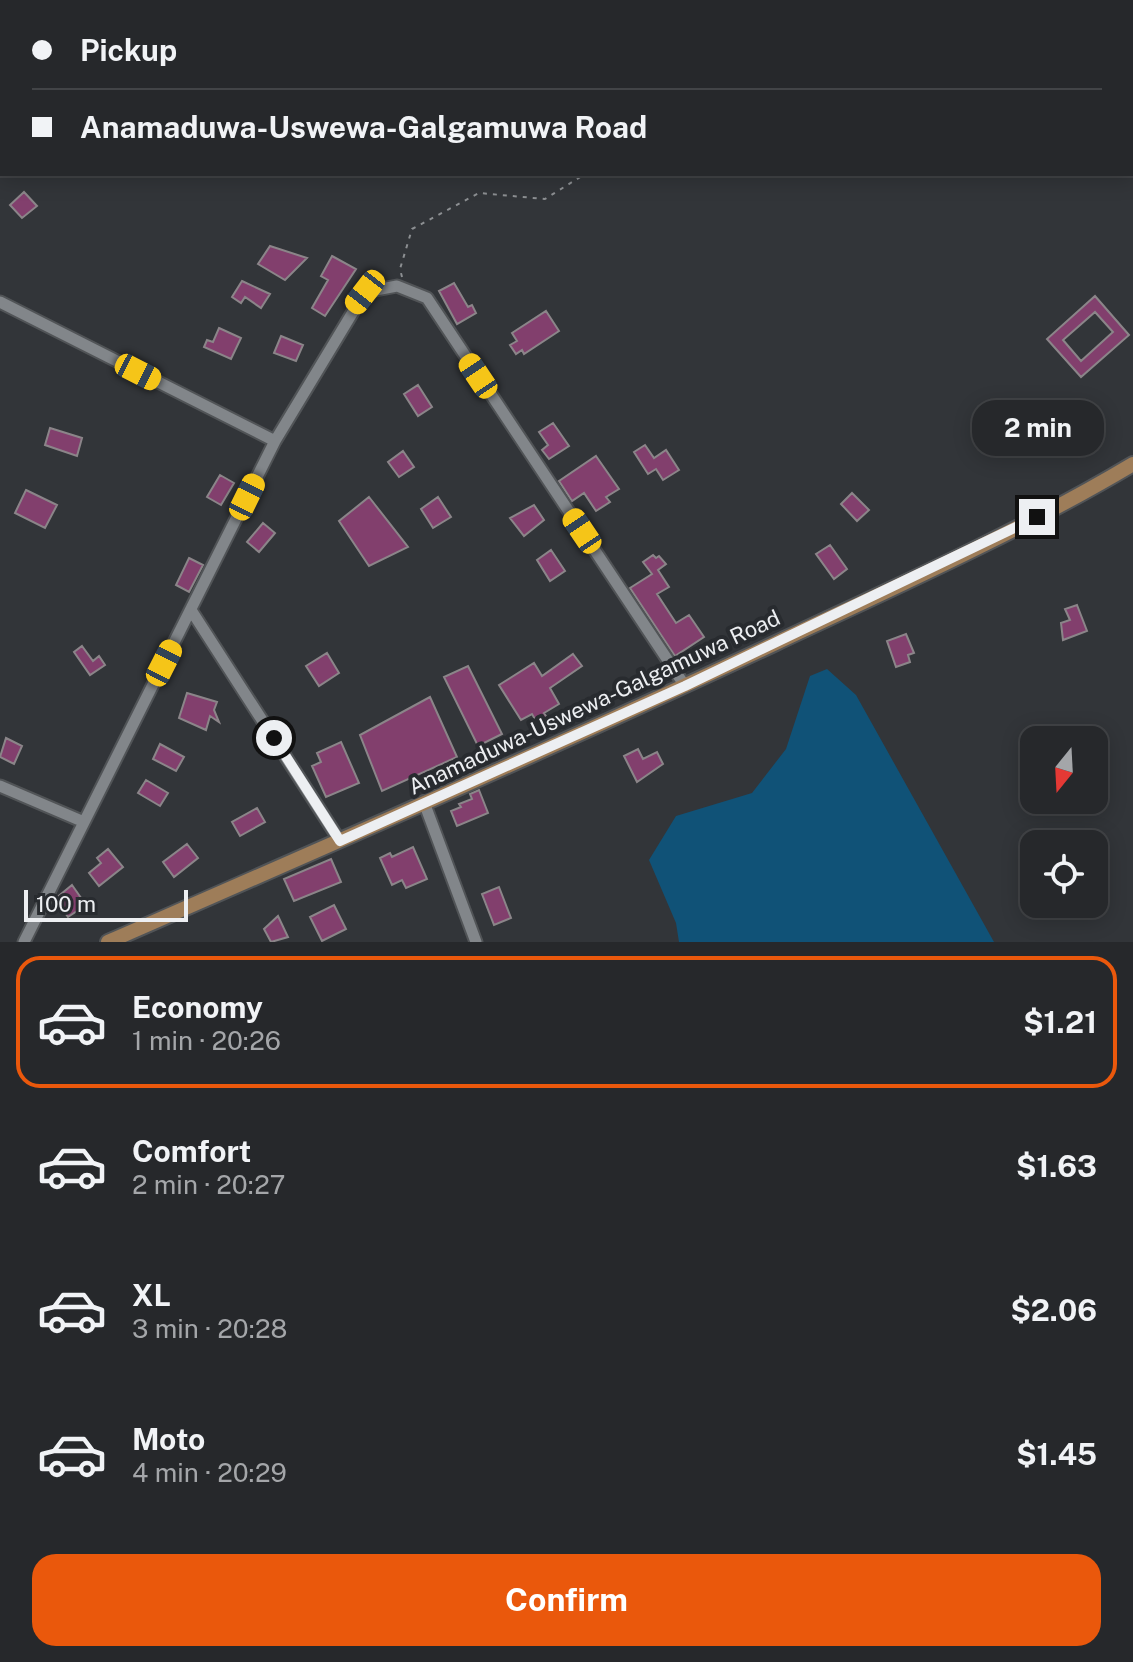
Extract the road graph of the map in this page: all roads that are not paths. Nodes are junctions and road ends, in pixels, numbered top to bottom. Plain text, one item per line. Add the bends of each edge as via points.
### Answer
1 (0, 302) edge
2 (275, 441) junction
3 (1133, 464) edge
4 (191, 610) junction
5 (685, 686) junction
6 (0, 786) edge
7 (425, 805) junction
8 (84, 822) junction
9 (340, 841) junction
10 (24, 942) edge
11 (108, 942) edge
12 (476, 942) edge

1 - 2 street
2 - 4 street
2 - 5 street via 365,292 397,286 427,298
3 - 5 main road, Anamaduwa-Uswewa-Galgamuwa Road via 1014,529
4 - 8 street
4 - 9 street
5 - 7 main road, Anamaduwa-Uswewa-Galgamuwa Road
6 - 8 street
7 - 9 main road, Anamaduwa-Uswewa-Galgamuwa Road
7 - 12 street
8 - 10 street
9 - 11 main road, Anamaduwa-Uswewa-Galgamuwa Road

